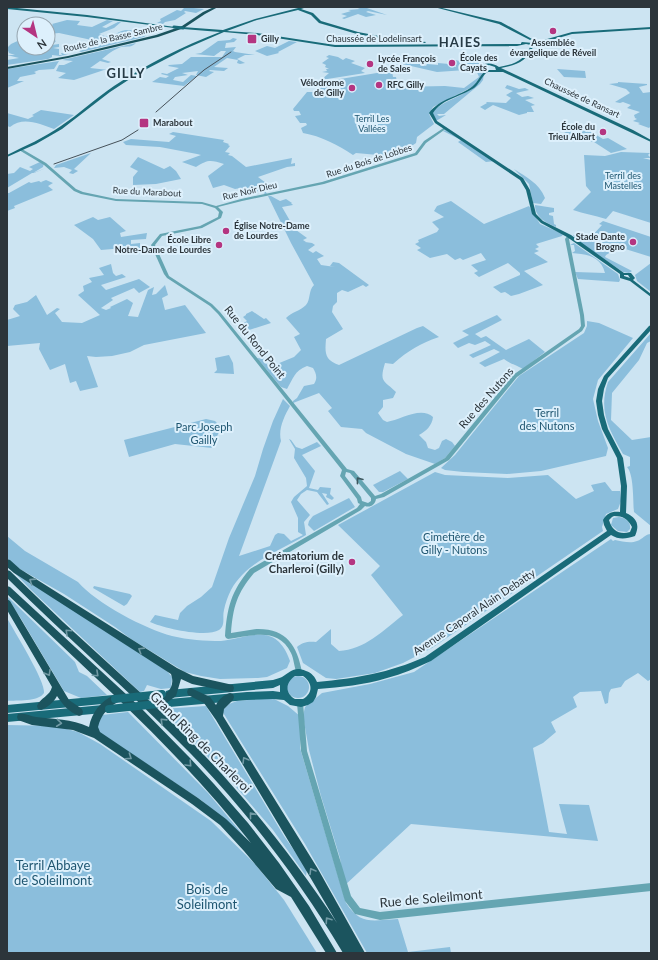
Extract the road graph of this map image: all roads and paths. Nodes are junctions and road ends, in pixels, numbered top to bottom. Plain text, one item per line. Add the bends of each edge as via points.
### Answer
1 (209, 7) edge
2 (212, 7) edge
3 (218, 7) edge
4 (288, 7) edge
5 (305, 7) edge
6 (435, 7) edge
7 (7, 8) edge
8 (297, 9) junction
9 (171, 28) junction
10 (183, 28) junction
11 (651, 28) edge
12 (225, 31) junction
13 (522, 39) junction
14 (533, 41) junction
15 (526, 44) junction
16 (514, 45) junction
17 (442, 46) junction
18 (531, 48) junction
19 (93, 50) junction
20 (98, 50) junction
21 (7, 67) edge
22 (498, 69) junction
23 (486, 71) junction
24 (446, 128) junction
25 (651, 142) edge
26 (21, 150) junction
27 (7, 156) edge
28 (287, 190) joint
29 (216, 207) junction
30 (569, 236) junction
31 (576, 240) junction
32 (569, 245) junction
33 (651, 296) edge
34 (651, 327) edge
35 (345, 470) junction
36 (372, 496) junction
37 (359, 498) junction
38 (363, 504) junction
39 (623, 514) junction
40 (611, 531) junction
41 (7, 562) edge
42 (7, 573) edge
43 (7, 588) edge
44 (7, 603) edge
45 (174, 671) junction
46 (299, 672) junction
47 (286, 679) junction
48 (315, 686) junction
49 (56, 687) junction
50 (230, 688) junction
51 (191, 692) junction
52 (168, 697) junction
53 (286, 697) junction
54 (230, 698) junction
55 (115, 699) joint
56 (207, 700) junction
57 (66, 703) junction
58 (300, 703) junction
59 (158, 704) joint
60 (41, 706) junction
61 (104, 706) junction
62 (7, 709) edge
63 (79, 712) junction
64 (21, 717) junction
65 (219, 717) junction
66 (7, 718) edge
67 (97, 735) junction
68 (651, 887) edge
69 (295, 894) junction
70 (332, 953) edge
71 (349, 953) edge
72 (360, 953) edge

1 - 9 highway
2 - 19 highway, Route de la Basse Sambre via 168,31
3 - 10 highway
3 - 20 highway, Route de la Basse Sambre via 171,32
4 - 8 main road
5 - 8 main road
6 - 13 main road via 500,23
7 - 9 main road, Chaussée de Lodelinsart
8 - 12 main road
8 - 17 main road via 312,14 320,22 358,33
9 - 10 main road, Chaussée de Lodelinsart, bridge
9 - 19 highway via 151,36
10 - 12 main road, Chaussée de Lodelinsart
10 - 20 highway via 152,39
11 - 14 main road via 575,33
12 - 17 main road, Chaussée de Lodelinsart via 327,46
12 - 26 main road via 149,66 109,91 60,129
13 - 14 main road
13 - 15 main road
13 - 16 main road via 520,44
14 - 15 main road, Chaussée de Lodelinsart
14 - 18 main road
15 - 16 main road, Chaussée de Lodelinsart
15 - 18 main road
16 - 17 main road, Chaussée de Lodelinsart
18 - 22 main road via 524,60
19 - 21 highway, Route de la Basse Sambre
20 - 21 highway, Route de la Basse Sambre
22 - 23 main road
22 - 23 main road via 491,65 482,66
22 - 25 main road, Chaussée de Ransart
23 - 24 main road via 474,87 436,106 433,110 432,118
24 - 28 street, Rue du Bois de Lobbes via 425,142 416,154 337,179
24 - 30 main road via 522,179 526,184 534,214 549,226
26 - 27 main road
26 - 29 street, Rue du Marabout via 46,164 82,193 116,200 202,204
28 - 29 street, Rue Noir Dieu
29 - 35 street, Rue du Rond Point via 220,217 188,230 162,235 153,245 168,278 220,313
30 - 31 main road
30 - 32 street, Rue des Nutons
31 - 32 street
31 - 33 main road via 623,274 623,278 631,280
32 - 36 street, Rue des Nutons via 582,315 581,330 515,376 447,459 382,496
34 - 39 main road via 606,377 601,389 601,415 620,458 624,486
36 -> 35 street, Rue du Rond Point via 352,472
35 - 37 street, Rue du Rond Point via 342,476
36 - 37 street via 364,493
36 - 38 street via 371,504
37 - 38 street
38 - 46 street via 359,509 252,571 241,583 235,596 228,636 259,632 280,637 294,650
39 - 40 main road via 614,514 608,518 606,524
39 - 40 main road via 634,523 633,534 625,536
40 - 48 main road, Avenue Caporal Alain Debatty via 428,659 389,676 348,684
45 -> 41 highway via 17,571
71 -> 42 highway, Grand Ring de Charleroi via 279,849 246,807 161,719
43 -> 69 highway, Grand Ring de Charleroi via 206,782 266,854
44 -> 49 highway
45 - 50 highway via 192,680
45 - 52 highway via 176,680
46 - 47 main road
46 - 48 main road via 312,678
47 - 50 main road via 278,683
47 - 53 main road via 283,685
48 - 58 main road via 311,697
49 - 57 highway
49 - 60 highway via 55,693
50 - 51 main road
51 - 52 main road
51 - 56 highway
52 - 55 main road, bridge
52 - 56 main road
52 - 59 highway
53 - 54 main road via 273,695
53 - 58 main road via 292,702
54 - 56 main road
54 - 65 highway via 220,705
55 - 61 highway
56 - 65 highway
57 - 60 main road
57 - 61 main road
57 - 63 highway
58 - 68 street, Rue de Soleilmont via 304,751 348,898 358,911 380,916
59 - 61 main road, bridge
60 - 62 main road
61 - 63 main road
61 - 67 highway via 95,718 92,728
63 - 64 main road
64 - 66 main road
64 -> 67 highway via 29,721 81,728
72 -> 65 highway
67 -> 69 highway via 223,822 280,885
69 - 70 highway, Grand Ring de Charleroi

